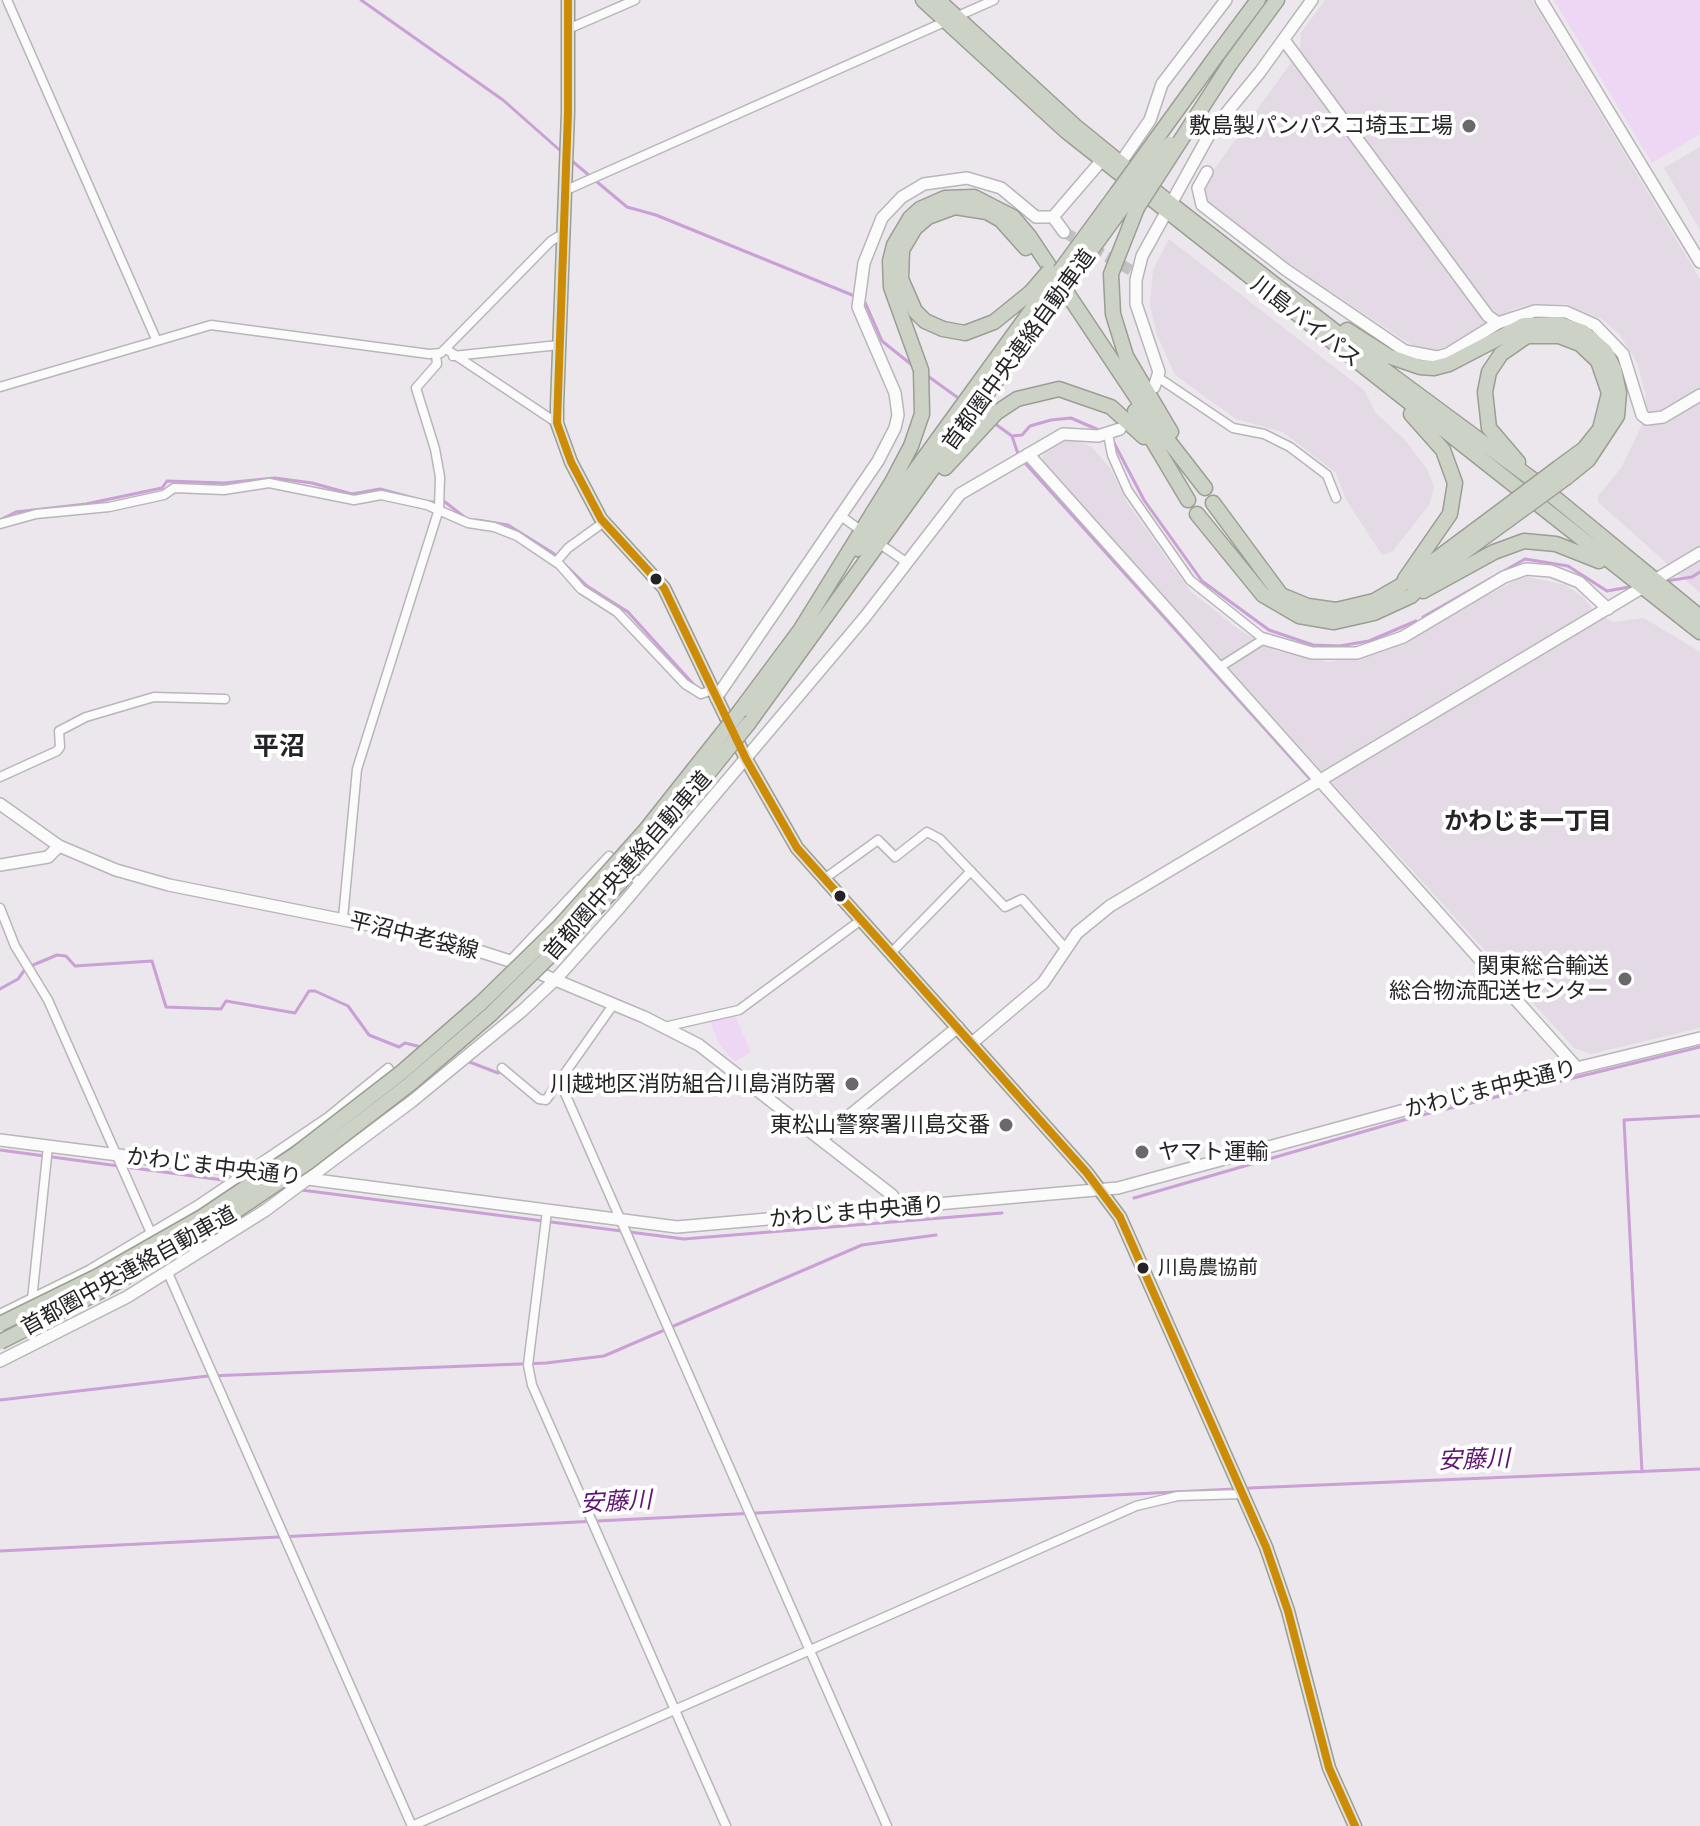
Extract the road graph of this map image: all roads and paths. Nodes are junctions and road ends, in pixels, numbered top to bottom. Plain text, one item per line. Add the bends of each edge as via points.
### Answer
1 (7, 0) edge
2 (568, 0) edge
3 (635, 0) edge
4 (923, 0) edge
5 (938, 0) edge
6 (994, 0) edge
7 (1226, 0) edge
8 (1258, 0) edge
9 (1277, 0) edge
10 (1312, 0) edge
11 (1541, 0) edge
12 (951, 20) junction
13 (568, 29) junction
14 (1284, 40) junction
15 (1224, 60) junction
16 (1102, 160) junction
17 (1121, 162) junction
18 (1207, 172) dead end
19 (564, 191) junction
20 (1123, 198) junction
21 (1169, 208) junction
22 (1053, 217) junction
23 (1064, 232) tunnel mouth
24 (561, 235) junction
25 (1069, 262) junction
26 (1700, 262) edge
27 (1295, 299) junction
28 (1038, 302) junction
29 (1498, 323) junction
30 (156, 339) junction
31 (559, 345) junction
32 (449, 352) junction
33 (436, 354) junction
34 (1157, 382) joint
35 (0, 387) edge
36 (1393, 390) junction
37 (1700, 395) edge
38 (970, 406) junction
39 (557, 423) junction
40 (1120, 429) dead end
41 (1105, 435) junction
42 (1156, 453) junction
43 (1023, 457) junction
44 (1193, 470) junction
45 (1562, 473) junction
46 (1532, 479) junction
47 (924, 483) junction
48 (1205, 488) dead end
49 (1336, 498) dead end
50 (1188, 500) dead end
51 (1213, 503) dead end
52 (439, 509) junction
53 (1197, 514) dead end
54 (841, 516) junction
55 (604, 522) junction
56 (0, 524) edge
57 (869, 536) junction
58 (1700, 553) edge
59 (557, 560) junction
60 (906, 562) junction
61 (1620, 572) junction
62 (1648, 584) junction
63 (1405, 591) junction
64 (1608, 609) junction
65 (1700, 617) edge
66 (1700, 632) edge
67 (1264, 639) junction
68 (1220, 667) junction
69 (714, 694) junction
70 (225, 699) dead end
71 (744, 718) junction
72 (746, 759) junction
73 (0, 777) edge
74 (1321, 782) junction
75 (0, 804) edge
76 (59, 846) junction
77 (0, 865) edge
78 (971, 871) junction
79 (824, 879) junction
80 (640, 883) junction
81 (0, 908) edge
82 (343, 918) junction
83 (861, 920) junction
84 (1066, 949) junction
85 (891, 953) junction
86 (510, 961) junction
87 (555, 980) junction
88 (613, 1005) junction
89 (664, 1027) junction
90 (958, 1027) junction
91 (1700, 1038) edge
92 (972, 1043) junction
93 (502, 1068) dead end
94 (1577, 1068) junction
95 (560, 1082) junction
96 (411, 1102) junction
97 (821, 1139) junction
98 (0, 1140) edge
99 (48, 1146) junction
100 (116, 1154) junction
101 (246, 1171) junction
102 (312, 1179) junction
103 (1101, 1190) junction
104 (901, 1208) junction
105 (547, 1211) junction
106 (620, 1221) junction
107 (151, 1233) junction
108 (168, 1273) junction
109 (32, 1299) junction
110 (0, 1314) edge
111 (0, 1324) edge
112 (0, 1342) edge
113 (28, 1348) junction
114 (0, 1361) edge
115 (1244, 1494) junction
116 (809, 1651) junction
117 (675, 1710) junction
118 (412, 1826) edge
119 (726, 1826) edge
120 (887, 1826) edge
121 (1355, 1826) edge

1 - 30 street
2 - 13 main road
3 - 13 street
4 - 12 highway, 川島バイパス
5 - 12 highway, 川島バイパス
6 - 12 street
7 - 17 street via 1162,84 1150,120
8 - 15 highway, 首都圏中央連絡自動車道
9 - 15 highway, 首都圏中央連絡自動車道
10 - 14 street
11 - 26 street
12 - 16 highway, 川島バイパス
12 - 17 highway, 川島バイパス
12 - 19 street
13 - 19 main road
14 - 21 street via 1210,133
14 - 29 street
15 - 20 highway, bridge
15 - 20 highway, 首都圏中央連絡自動車道, bridge via 1188,95
16 - 21 highway, 川島バイパス
16 - 22 street
17 - 21 highway, 川島バイパス
18 - 29 street via 1198,188 1202,205 1405,351 1448,354
19 - 24 main road
20 - 25 highway, 首都圏中央連絡自動車道
20 - 25 highway
20 - 44 highway via 1111,274 1113,314 1126,356
21 - 27 highway, 川島バイパス
21 - 34 street via 1135,271 1136,304
21 - 36 highway, 川島バイパス
22 - 23 street
22 - 54 street via 1036,217 1001,188 967,178 924,184 882,218 866,254 858,307 895,393 898,415 887,444
24 - 31 main road
24 - 32 street
25 - 28 highway, bridge
25 - 28 highway, 首都圏中央連絡自動車道, bridge
27 - 45 highway via 1388,356 1420,367 1449,364 1524,325 1559,324 1583,332 1605,351 1614,369 1617,416 1588,460
27 - 46 highway, 川島バイパス
28 - 38 highway, 首都圏中央連絡自動車道
28 - 42 highway via 965,333 943,329 925,321 906,294 899,267 902,250 928,217 955,207 1001,220 1095,350
29 - 37 street via 1535,311 1566,312 1595,325 1623,354 1647,419 1663,417
30 - 33 street via 220,325
30 - 35 street
31 - 32 street
31 - 39 main road
32 - 33 street
32 - 39 street
33 - 52 street via 437,364 416,388 435,449
34 - 49 street via 1233,428 1264,434 1290,447 1327,475
36 - 61 highway, 川島バイパス
36 - 63 highway via 1443,450 1455,483 1450,514
38 - 47 highway, 首都圏中央連絡自動車道
38 - 57 highway, 首都圏中央連絡自動車道
39 - 55 main road via 580,482
40 - 41 street
41 - 43 street via 1063,434
41 - 67 street via 1128,491 1190,580
42 - 47 highway via 1111,407 1059,389 1017,399 996,413 937,476
42 - 50 highway
43 - 60 street via 960,494
43 - 68 street
44 - 48 highway
44 - 57 highway via 1149,416 1029,236 1005,211 974,197 945,198 920,209 903,227 890,261 891,287 922,374 922,414
45 - 46 highway via 1600,429 1609,393 1598,361 1580,344 1559,336 1527,336 1501,354 1489,372 1485,392 1489,428
45 - 63 highway, bridge
46 - 62 highway, 川島バイパス
47 - 57 highway, 首都圏中央連絡自動車道
51 - 63 highway via 1281,595 1336,610
52 - 56 street via 381,495 354,500 269,483 224,490 174,488 109,507 36,514
52 - 59 street via 468,523 506,530
52 - 82 street via 357,769
53 - 63 highway via 1263,595 1299,616 1334,622 1374,613
54 - 57 street
54 - 69 street
55 - 59 street
55 - 69 main road via 664,588
57 - 60 street
57 - 71 highway, 首都圏中央連絡自動車道
57 - 71 highway, 首都圏中央連絡自動車道
58 - 62 street
59 - 69 street via 581,589 637,630 685,684 701,694
60 - 72 street
61 - 62 highway, 川島バイパス
61 - 63 highway via 1584,553 1524,541
62 - 64 street
62 - 65 highway, 川島バイパス
62 - 66 highway, 川島バイパス
64 - 67 street via 1579,582 1551,571 1526,569 1403,637 1357,653 1312,653
64 - 74 street
67 - 68 street
68 - 74 street
69 - 72 main road
70 - 73 street via 154,697 86,717 59,731 57,751
71 - 111 highway, 首都圏中央連絡自動車道, bridge via 561,925 402,1072 296,1154 202,1217
71 - 112 highway, 首都圏中央連絡自動車道, bridge via 619,884 491,1014 420,1076 307,1163 209,1229
72 - 79 main road via 786,831
72 - 80 street
74 - 84 street via 1110,906
74 - 94 street
75 - 76 street, 平沼中老袋線
76 - 77 street via 48,857
76 - 82 street, 平沼中老袋線 via 169,885
78 - 79 street via 927,832 895,857 878,840
78 - 84 street via 1005,907 1022,899
78 - 85 street
79 - 83 main road
80 - 86 street via 609,856
80 - 87 street
81 - 100 street via 15,946 48,1000
82 - 86 street, 平沼中老袋線
83 - 85 main road
83 - 89 street via 739,1010
84 - 92 street via 1043,983
85 - 90 main road
86 - 87 street, 平沼中老袋線
87 - 88 street, 平沼中老袋線
87 - 96 street
88 - 89 street, 平沼中老袋線
88 - 95 street
89 - 97 street, 平沼中老袋線 via 699,1045
90 - 92 main road
90 - 97 street
91 - 94 street, かわじま中央通り
92 - 103 main road
93 - 95 street via 544,1101
94 - 103 street, かわじま中央通り
95 - 106 street
96 - 101 street via 388,1068 328,1117
96 - 102 street
97 - 104 street, 平沼中老袋線
98 - 99 street, かわじま中央通り
99 - 100 street, かわじま中央通り
99 - 109 street
100 - 101 street, かわじま中央通り
100 - 107 street
101 - 102 street, かわじま中央通り
101 - 107 street
102 - 105 street, かわじま中央通り
102 - 108 street
103 - 104 street, かわじま中央通り
103 - 115 main road via 1120,1217
104 - 106 street, かわじま中央通り via 677,1227
105 - 106 street, かわじま中央通り
105 - 117 street via 528,1365 532,1385
106 - 116 street
107 - 109 street
108 - 113 street
108 - 118 street
109 - 110 street
109 - 113 street
113 - 114 street
115 - 116 street via 1178,1496 1136,1506
115 - 121 main road via 1283,1597 1329,1768
116 - 117 street
116 - 120 street
117 - 118 street
117 - 119 street

